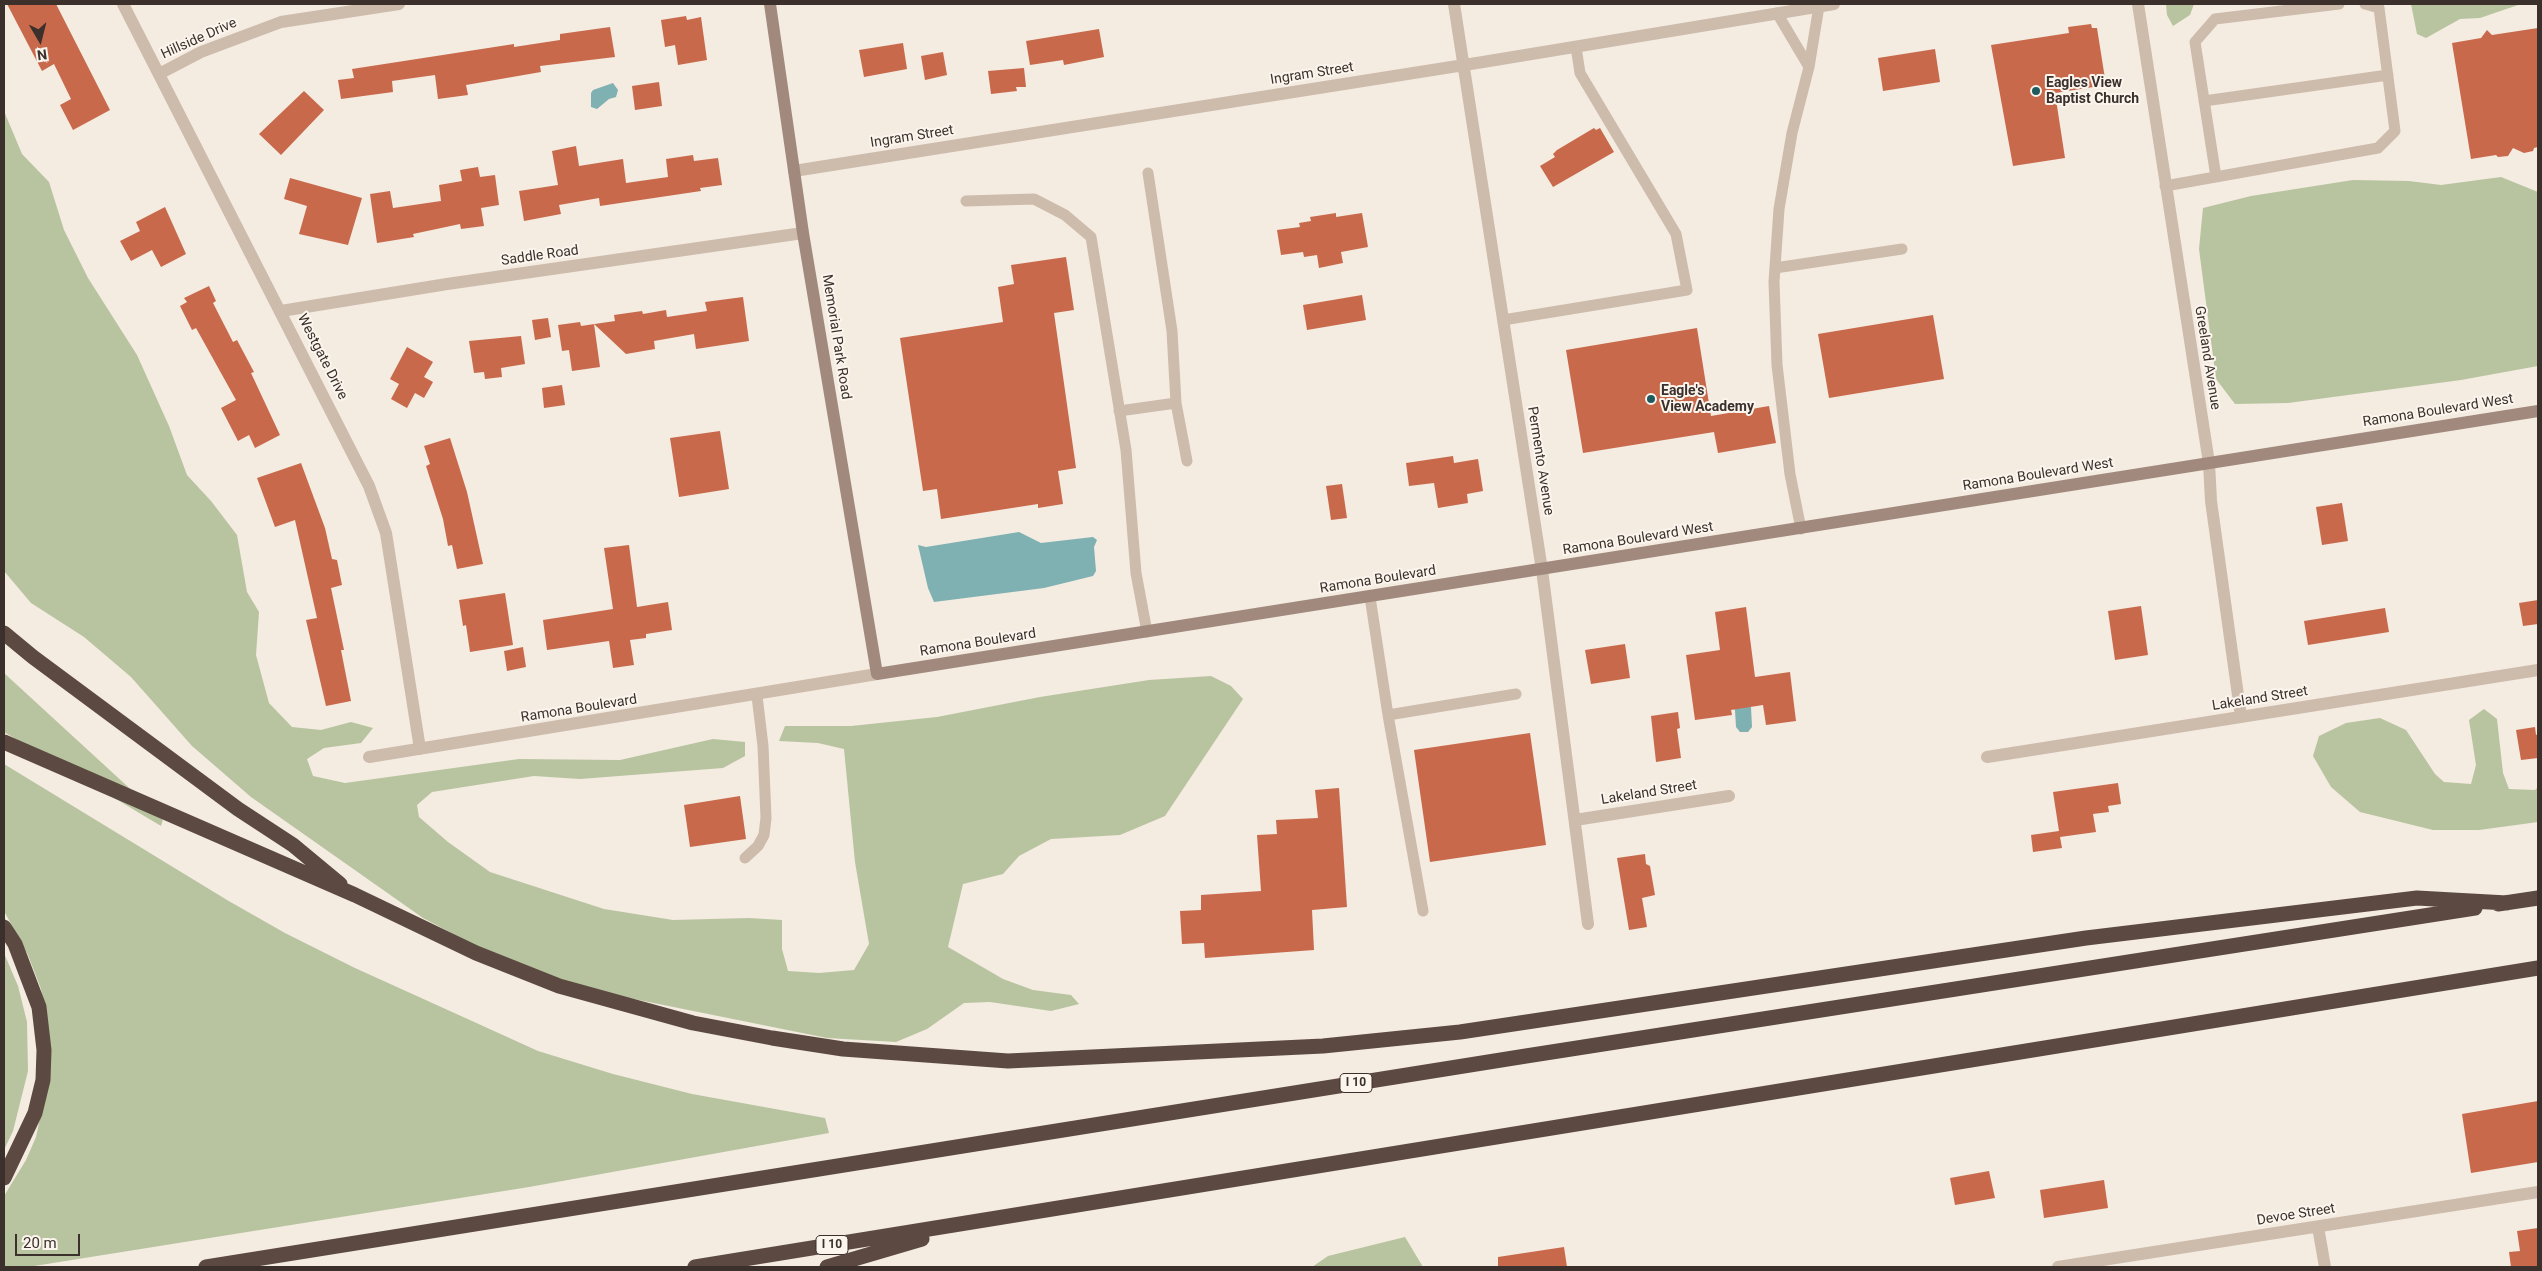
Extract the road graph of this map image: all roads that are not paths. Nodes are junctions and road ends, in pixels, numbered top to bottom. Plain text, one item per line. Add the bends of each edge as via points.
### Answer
1 (123, 4) edge
2 (399, 4) edge
3 (770, 4) edge
4 (1454, 4) edge
5 (1834, 4) edge
6 (2138, 4) edge
7 (2339, 4) edge
8 (2365, 4) edge
9 (1819, 6) junction
10 (1777, 13) junction
11 (1576, 46) junction
12 (1463, 65) junction
13 (1809, 67) junction
14 (158, 74) junction
15 (2388, 75) junction
16 (2204, 101) junction
17 (794, 171) junction
18 (1148, 173) dead end
19 (2216, 177) junction
20 (2166, 186) junction
21 (966, 201) dead end
22 (803, 233) junction
23 (1902, 249) dead end
24 (1775, 268) junction
25 (281, 311) junction
26 (1503, 320) junction
27 (1176, 403) junction
28 (2538, 410) edge
29 (1119, 411) junction
30 (1188, 462) dead end
31 (2208, 463) junction
32 (1801, 528) junction
33 (1542, 570) junction
34 (1370, 597) junction
35 (1148, 632) junction
36 (4, 633) edge
37 (2538, 670) edge
38 (877, 674) junction
39 (1516, 694) dead end
40 (757, 696) junction
41 (1388, 715) junction
42 (2241, 717) junction
43 (4, 742) edge
44 (420, 749) junction
45 (370, 757) dead end
46 (1987, 757) dead end
47 (1729, 796) dead end
48 (1575, 820) junction
49 (745, 858) dead end
50 (355, 896) junction
51 (2538, 898) edge
52 (2507, 903) junction
53 (1423, 911) dead end
54 (1588, 924) dead end
55 (4, 927) edge
56 (2538, 968) edge
57 (4, 1178) edge
58 (2538, 1192) edge
59 (969, 1224) junction
60 (2318, 1227) junction
61 (206, 1267) edge
62 (695, 1267) edge
63 (827, 1267) edge
64 (2058, 1267) edge
65 (2325, 1267) edge

1 - 14 street, Westgate Drive
2 - 14 street, Hillside Drive via 281,22 201,52
3 - 17 street, Memorial Park Road
4 - 12 street, Permento Avenue
5 - 9 street, Ingram Street
6 - 20 street, Greeland Avenue
7 - 16 lane via 2214,19 2195,42
8 - 15 lane via 2379,8
9 - 10 street, Ingram Street
9 - 13 lane
10 - 11 street, Ingram Street
10 - 13 lane
11 - 12 street, Ingram Street
11 - 26 lane via 1580,73 1676,234 1687,290
12 - 17 street, Ingram Street
12 - 26 street, Permento Avenue
13 - 24 lane via 1792,133 1779,209
14 - 25 street, Westgate Drive
15 - 16 lane
15 - 19 lane via 2395,131 2378,148
16 - 19 lane
17 - 22 street, Memorial Park Road
18 - 27 lane via 1172,331
19 - 20 lane
20 - 31 street, Greeland Avenue
21 - 29 lane via 1034,199 1065,215 1091,237
22 - 25 street, Saddle Road
22 - 38 street, Memorial Park Road
23 - 24 lane
24 - 32 lane via 1777,366 1790,474
25 - 44 street, Westgate Drive via 370,486 386,534
26 - 33 street, Permento Avenue
27 - 29 lane
27 - 30 lane
28 - 31 street, Ramona Boulevard West
29 - 35 lane via 1126,450 1136,573
31 - 32 street, Ramona Boulevard West
31 - 42 street, Greeland Avenue
32 - 33 street, Ramona Boulevard West
33 - 34 street, Ramona Boulevard
33 - 48 street, Permento Avenue
34 - 35 street, Ramona Boulevard
34 - 41 lane
35 - 38 street, Ramona Boulevard
36 - 50 highway via 33,658 230,803 293,845
37 - 42 street, Lakeland Street
38 - 40 street, Ramona Boulevard
39 - 41 lane
40 - 44 street, Ramona Boulevard
40 - 49 lane via 766,818 761,840
41 - 53 lane
42 - 46 street, Lakeland Street
43 - 50 highway
44 - 45 street, Ramona Boulevard
47 - 48 street, Lakeland Street
48 - 54 street, Permento Avenue
50 - 52 highway via 476,953 559,986 693,1023 843,1049 1008,1061 1343,1044 1460,1032 2095,936 2417,898
51 - 52 highway, I 10
52 - 61 highway, I 10
55 - 57 highway via 15,944 39,1007 44,1050 43,1080 35,1112
56 - 59 highway, I 10
58 - 60 street, Devoe Street
59 - 62 highway, I 10
59 - 63 highway
60 - 64 street, Devoe Street
60 - 65 street

